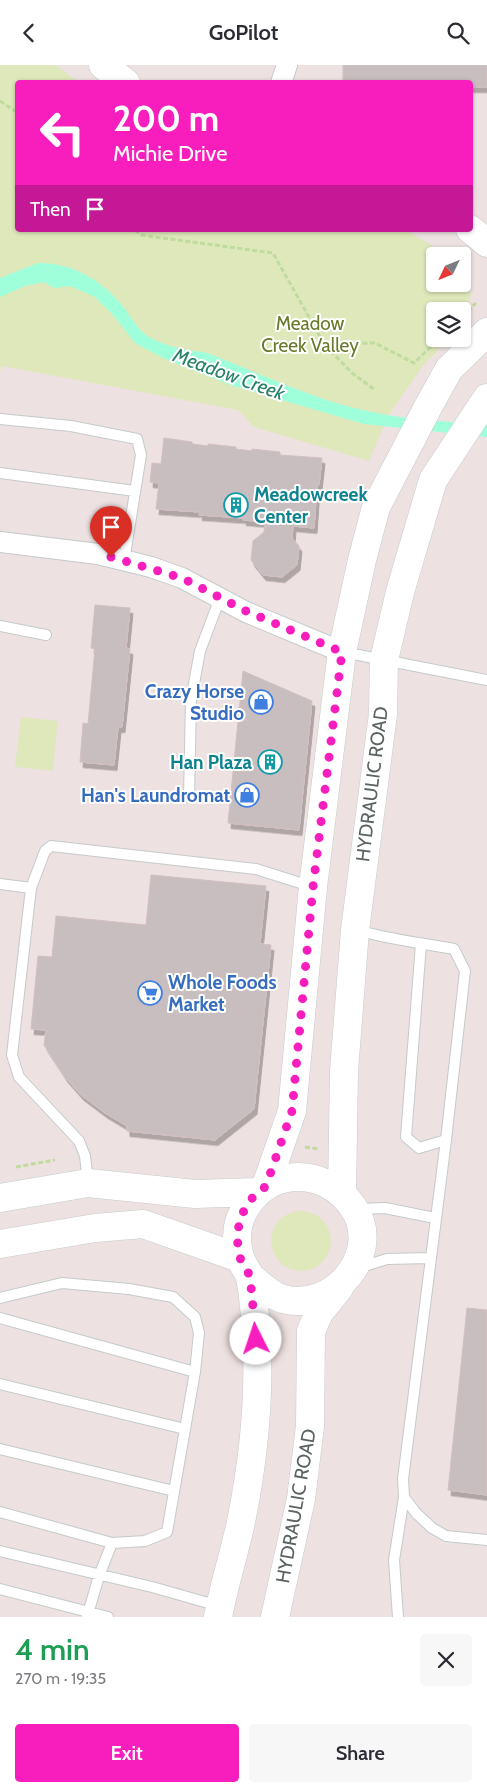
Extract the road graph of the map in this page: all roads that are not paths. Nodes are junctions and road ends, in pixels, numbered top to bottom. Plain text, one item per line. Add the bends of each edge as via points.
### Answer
1 (103, 65) edge
2 (287, 65) edge
3 (122, 80) edge
4 (282, 80) edge
5 (473, 231) edge
6 (487, 243) edge
7 (487, 331) edge
8 (487, 398) edge
9 (0, 419) edge
10 (0, 473) edge
11 (135, 491) junction
12 (0, 542) edge
13 (124, 561) junction
14 (220, 598) junction
15 (0, 626) edge
16 (46, 635) dead end
17 (342, 652) junction
18 (384, 660) junction
19 (487, 680) edge
20 (189, 797) dead end
21 (0, 884) edge
22 (313, 887) junction
23 (30, 888) junction
24 (355, 930) junction
25 (421, 943) junction
26 (446, 1140) junction
27 (88, 1183) junction
28 (262, 1189) junction
29 (0, 1198) edge
30 (348, 1201) junction
31 (435, 1218) junction
32 (0, 1244) edge
33 (430, 1258) junction
34 (245, 1267) junction
35 (348, 1277) junction
36 (0, 1298) edge
37 (0, 1318) edge
38 (195, 1372) junction
39 (0, 1384) edge
40 (185, 1429) junction
41 (0, 1449) edge
42 (174, 1491) junction
43 (404, 1497) junction
44 (0, 1512) edge
45 (487, 1540) edge
46 (112, 1543) junction
47 (0, 1551) edge
48 (99, 1576) junction
49 (0, 1589) edge
50 (219, 1612) edge
51 (88, 1615) edge
52 (108, 1617) edge
53 (275, 1617) edge
54 (398, 1617) edge

1 - 3 main road
2 - 4 street
5 - 6 main road
7 - 17 main road via 449,369 376,507
8 - 18 main road, HYDRAULIC ROAD via 433,480
9 - 11 lane via 71,426 137,439 141,455
10 - 11 lane
11 - 13 lane
12 - 13 street via 98,554
13 - 14 street via 182,578
14 - 17 street
14 - 20 lane via 200,651 191,700
15 - 16 lane
17 - 18 lane
17 - 22 main road
18 - 19 lane
18 - 24 main road, HYDRAULIC ROAD via 383,714
21 - 23 lane
22 - 23 lane via 256,869 51,845 45,851
22 - 28 main road via 292,1111
23 - 27 lane via 12,1055 19,1077 79,1141 85,1156
24 - 25 lane
24 - 30 main road, HYDRAULIC ROAD via 344,1071
25 - 26 lane via 454,949 465,971
25 - 26 lane via 406,1137 420,1148
26 - 31 lane
27 - 28 main road via 195,1194
27 - 29 main road
28 - 30 main road via 284,1178 305,1176 324,1181
28 - 34 main road via 250,1200 240,1218 237,1238
30 - 31 lane
30 - 35 main road, HYDRAULIC ROAD via 361,1228 361,1249
31 - 33 lane
32 - 34 main road via 95,1228 143,1224
33 - 35 lane via 387,1259
33 - 43 lane via 403,1479
34 - 35 main road via 265,1290 284,1299 324,1296
34 - 50 main road via 257,1355 255,1423 241,1521
35 - 53 main road, HYDRAULIC ROAD via 319,1313 311,1331 310,1426 301,1499
36 - 38 lane via 62,1283 173,1297 195,1317 199,1333
37 - 38 lane
38 - 40 lane
39 - 40 lane
40 - 42 lane
41 - 42 lane
42 - 46 lane via 167,1532 145,1541
43 - 45 lane via 432,1528 446,1536
43 - 54 lane via 394,1560
44 - 46 lane
46 - 48 lane
47 - 48 lane
48 - 50 lane via 152,1587
48 - 51 lane
49 - 51 lane
51 - 52 lane

